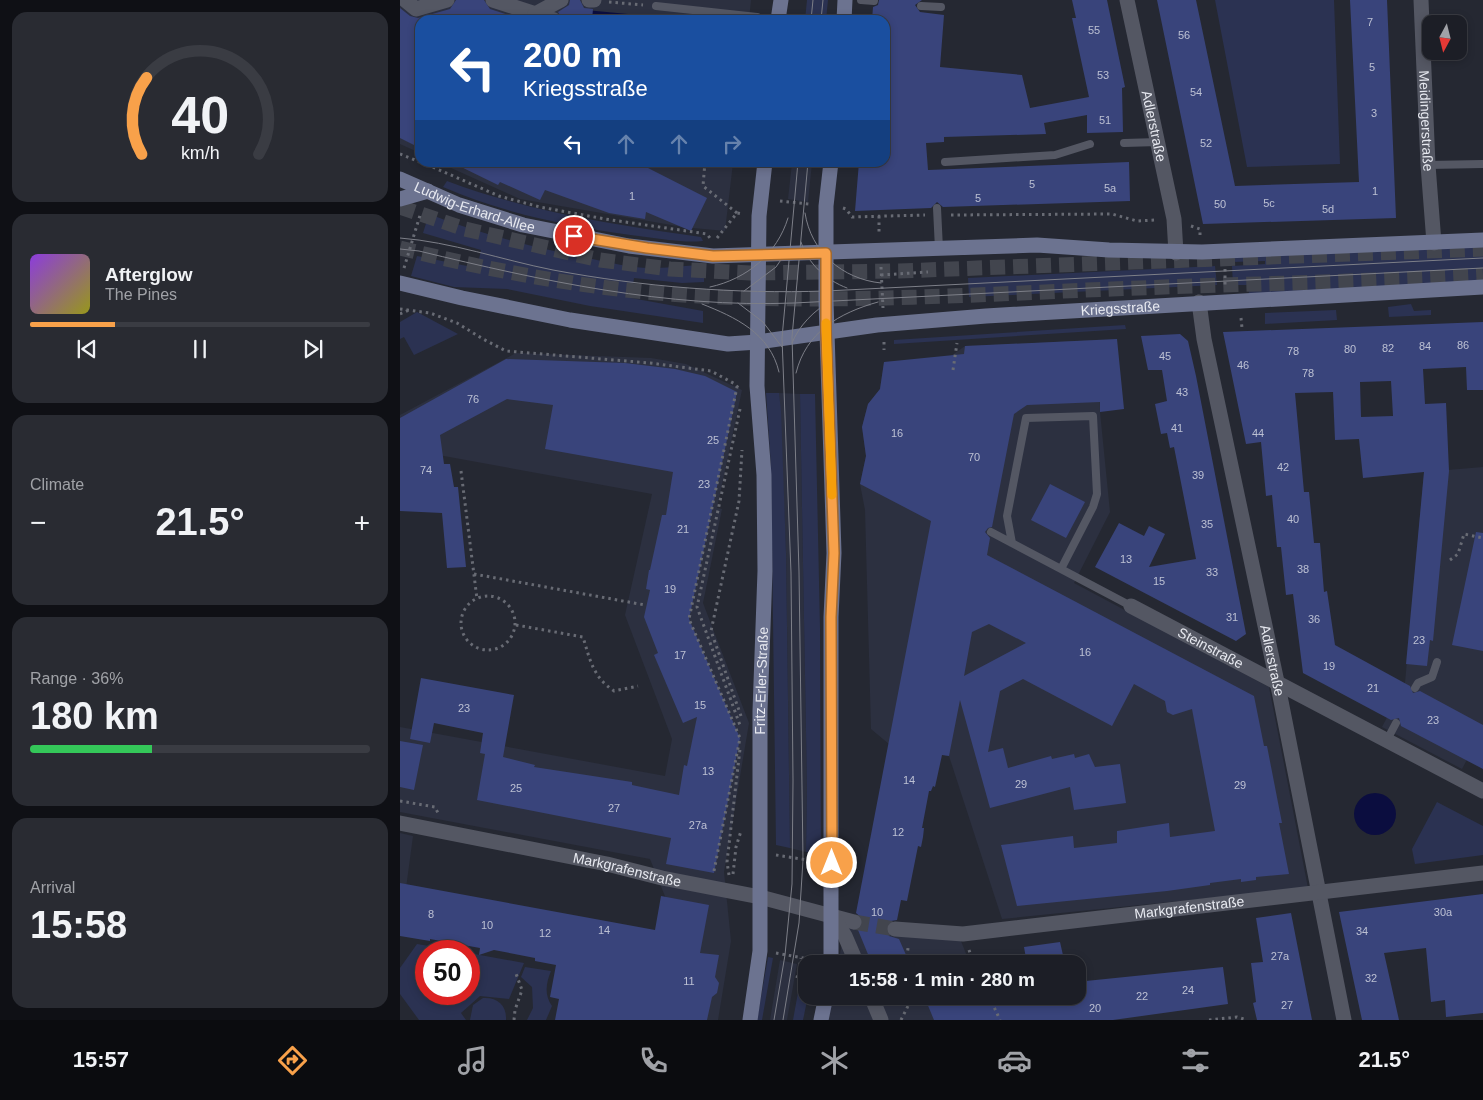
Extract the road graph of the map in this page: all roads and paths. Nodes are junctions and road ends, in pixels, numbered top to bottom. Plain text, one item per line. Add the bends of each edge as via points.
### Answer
1 (405, 0) edge
2 (447, 0) edge
3 (493, 0) edge
4 (561, 0) edge
5 (589, 0) edge
6 (594, 0) edge
7 (781, 0) edge
8 (845, 0) edge
9 (861, 0) edge
10 (1127, 0) edge
11 (1421, 0) edge
12 (874, 1) dead end
13 (610, 2) dead end
14 (639, 4) dead end
15 (656, 6) dead end
16 (921, 6) dead end
17 (941, 8) dead end
18 (535, 14) junction
19 (538, 15) edge
20 (732, 15) edge
21 (779, 15) edge
22 (844, 15) edge
23 (1158, 142) junction
24 (1124, 143) dead end
25 (1090, 144) dead end
26 (400, 154) edge
27 (415, 160) edge
28 (944, 162) dead end
29 (1428, 164) junction
30 (1483, 164) edge
31 (431, 167) edge
32 (705, 167) edge
33 (764, 167) edge
34 (829, 167) edge
35 (436, 169) junction
36 (400, 179) edge
37 (428, 191) junction
38 (400, 199) edge
39 (780, 201) dead end
40 (820, 206) junction
41 (937, 212) junction
42 (738, 213) junction
43 (759, 216) junction
44 (879, 216) junction
45 (1174, 219) junction
46 (1483, 240) edge
47 (1434, 242) junction
48 (939, 249) junction
49 (880, 251) junction
50 (826, 253) junction
51 (1176, 253) junction
52 (759, 255) junction
53 (928, 272) dead end
54 (881, 276) junction
55 (401, 278) edge
56 (1483, 287) edge
57 (1199, 302) junction
58 (400, 309) edge
59 (412, 309) junction
60 (400, 314) edge
61 (884, 325) junction
62 (826, 331) junction
63 (758, 342) junction
64 (957, 343) dead end
65 (884, 350) dead end
66 (953, 370) dead end
67 (737, 387) junction
68 (743, 398) dead end
69 (744, 414) dead end
70 (743, 447) dead end
71 (461, 471) dead end
72 (991, 532) dead end
73 (1483, 538) edge
74 (1012, 543) junction
75 (1450, 560) dead end
76 (1061, 569) junction
77 (474, 574) junction
78 (477, 599) junction
79 (645, 605) dead end
80 (1131, 606) joint
81 (516, 625) junction
82 (1437, 662) dead end
83 (1276, 681) junction
84 (638, 686) dead end
85 (1415, 688) dead end
86 (1396, 723) dead end
87 (742, 730) junction
88 (1387, 740) junction
89 (742, 780) dead end
90 (1483, 791) edge
91 (400, 823) edge
92 (741, 830) dead end
93 (731, 846) junction
94 (736, 847) junction
95 (760, 852) junction
96 (832, 863) junction
97 (704, 871) dead end
98 (1483, 873) edge
99 (731, 891) junction
100 (1318, 892) junction
101 (760, 897) junction
102 (833, 917) junction
103 (854, 922) tunnel mouth
104 (895, 929) tunnel mouth
105 (760, 951) junction
106 (831, 955) edge
107 (853, 955) edge
108 (798, 957) edge
109 (516, 971) dead end
110 (798, 973) edge
111 (797, 978) dead end
112 (824, 1005) edge
113 (875, 1005) edge
114 (908, 1005) edge
115 (993, 1005) edge
116 (514, 1020) edge
117 (750, 1020) edge
118 (821, 1020) edge
119 (881, 1020) edge
120 (901, 1020) edge
121 (1000, 1020) edge
122 (1209, 1020) edge
123 (1247, 1020) edge
124 (1344, 1020) edge

1 - 2 street via 416,9
3 - 18 street
4 - 18 street
5 - 6 street
7 - 21 main road
8 - 22 main road
9 - 12 lane
10 - 23 street, Adlerstraße
11 - 29 street, Meidingerstraße
13 - 14 path
15 - 20 lane
16 - 17 lane
18 - 19 street
23 - 24 lane
23 - 45 street, Adlerstraße
25 - 28 lane via 1055,155
26 - 27 path
29 - 30 lane
29 - 47 street, Meidingerstraße
31 - 35 path
32 - 42 path via 703,186
33 - 43 main road, Fritz-Erler-Straße
34 - 40 main road
35 - 37 path
35 - 42 path via 499,196 605,219 707,234 714,242
36 - 37 main road, Ludwig-Erhard-Allee
37 - 38 main road
37 - 52 main road, Ludwig-Erhard-Allee via 481,212 574,236 698,254
37 - 55 path
39 - 40 path
40 - 44 path via 846,209 852,217
40 - 50 main road
41 - 44 path
41 - 45 path via 1112,214 1137,221
41 - 48 lane
42 - 43 path
43 - 52 main road, Fritz-Erler-Straße
44 - 49 path
45 - 51 street, Adlerstraße
46 - 47 main road
47 - 51 main road
48 - 49 main road
48 - 51 main road via 1037,246
49 - 50 main road
49 - 54 path
50 - 52 main road
50 - 62 main road
52 - 63 main road, Fritz-Erler-Straße
53 - 54 path
54 - 61 path
55 - 63 main road via 479,302 639,332 711,342
56 - 57 main road, Kriegsstraße
57 - 61 main road, Kriegsstraße
57 - 83 street, Adlerstraße
58 - 59 path
59 - 60 path
59 - 67 path via 457,323 506,351 711,370
61 - 62 main road, Kriegsstraße
61 - 65 path
62 - 63 main road, Kriegsstraße
62 - 96 main road via 834,553 831,617
63 - 95 main road, Fritz-Erler-Straße via 765,562
64 - 66 path
67 - 68 path
67 - 97 path via 689,619 740,738 714,873
69 - 87 path via 742,406 697,607
70 - 87 path via 739,501 711,631 742,719
71 - 77 path
72 - 74 lane, Steinstraße
73 - 75 path via 1464,534 1458,554
74 - 76 lane, Steinstraße
74 - 76 lane via 1007,516 1026,418 1093,416 1098,494
76 - 80 lane, Steinstraße
77 - 78 path
77 - 79 path
78 - 81 path via 485,596 503,600 510,607
78 - 81 path via 468,604 461,622 462,631 472,646 490,651 500,648 513,634
80 - 83 street, Steinstraße
81 - 84 path via 583,637 601,682 614,692
82 - 85 lane via 1432,677 1418,683
83 - 88 street, Steinstraße
83 - 100 street, Adlerstraße
86 - 88 lane
87 - 89 path
87 - 93 path
88 - 90 street, Steinstraße
91 - 99 street, Markgrafenstraße
92 - 94 path
93 - 94 path
93 - 99 path via 728,862
94 - 95 path
94 - 99 path
95 - 96 path
95 - 101 main road, Fritz-Erler-Straße
96 - 102 main road
98 - 100 street, Markgrafenstraße
99 - 101 street, Markgrafenstraße
100 - 104 street, Markgrafenstraße via 963,934
100 - 124 street, Adlerstraße
101 - 102 street, Markgrafenstraße
101 - 105 main road, Fritz-Erler-Straße
102 - 103 street, Markgrafenstraße
102 - 106 main road
102 - 107 street
105 - 108 path
105 - 117 main road, Fritz-Erler-Straße
109 - 116 path via 522,990
110 - 111 path
112 - 118 main road
113 - 119 street
114 - 120 path
115 - 121 path
122 - 123 path via 1237,1017

